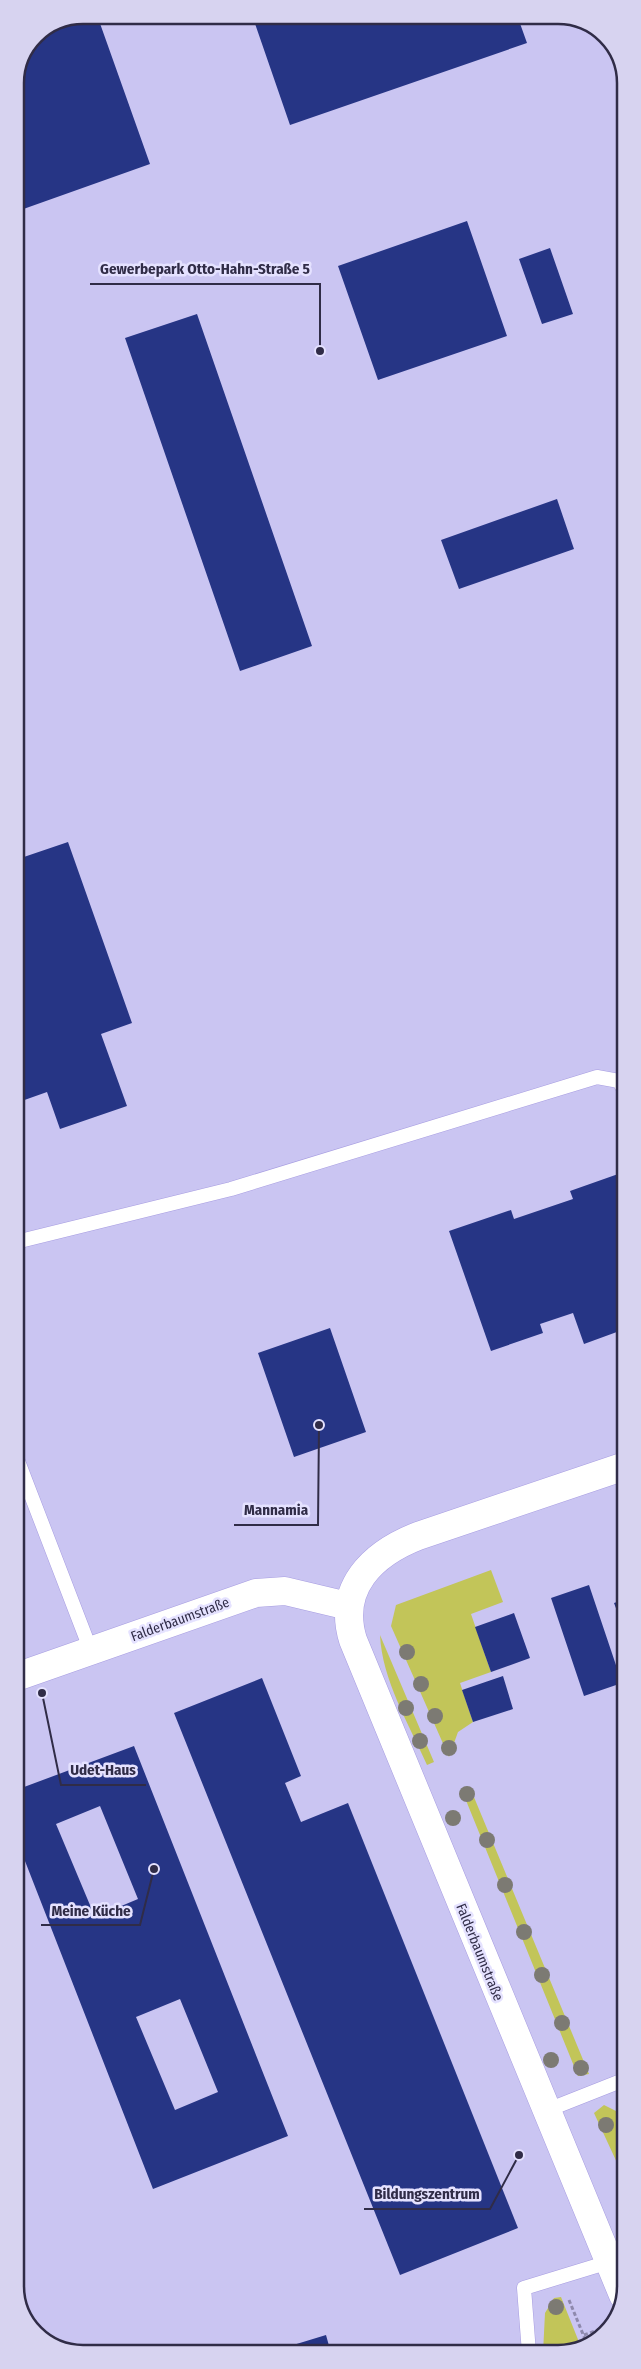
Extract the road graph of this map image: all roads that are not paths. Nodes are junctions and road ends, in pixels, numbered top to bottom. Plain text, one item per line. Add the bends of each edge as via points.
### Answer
1 (617, 1081) edge
2 (24, 1240) edge
3 (617, 1469) edge
4 (24, 1477) edge
5 (348, 1606) junction
6 (91, 1651) junction
7 (24, 1674) edge
8 (617, 2083) edge
9 (545, 2111) junction
10 (609, 2262) junction
11 (617, 2281) edge
12 (528, 2345) edge

1 - 2 lane via 597,1076 231,1189
3 - 5 street via 397,1545 371,1565 355,1588
4 - 6 lane
5 - 6 street, Falderbaumstraße via 284,1591 256,1593
5 - 9 street, Falderbaumstraße via 353,1640
6 - 7 street, Falderbaumstraße
8 - 9 lane
9 - 10 street, Falderbaumstraße
10 - 11 street, Falderbaumstraße
10 - 12 lane via 524,2288

